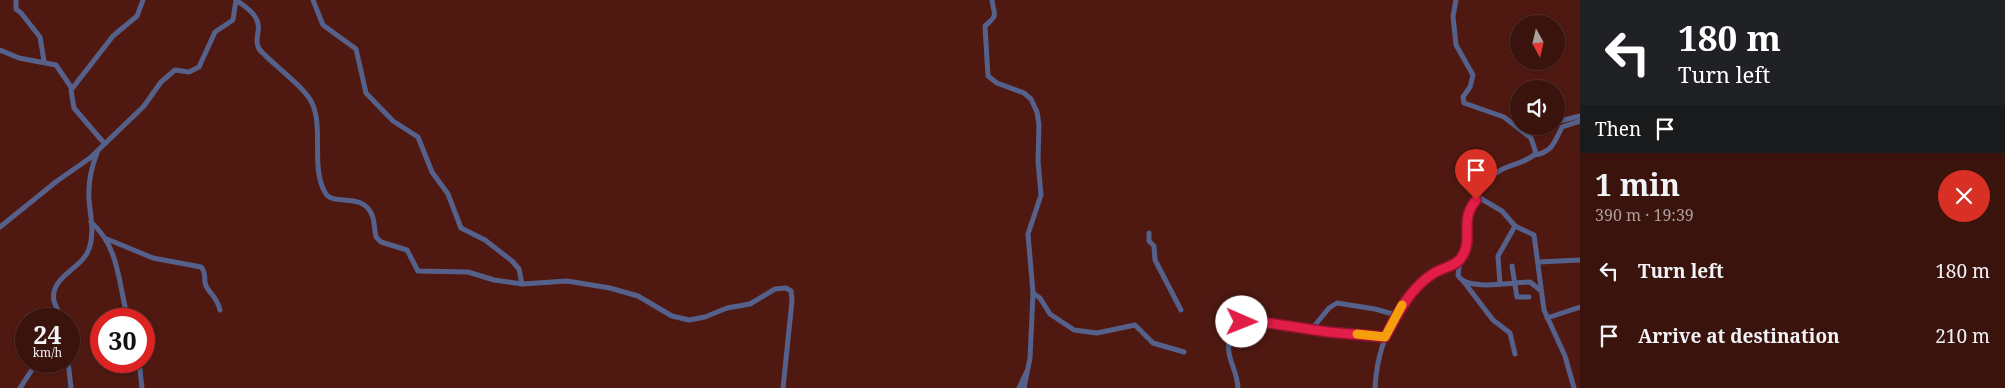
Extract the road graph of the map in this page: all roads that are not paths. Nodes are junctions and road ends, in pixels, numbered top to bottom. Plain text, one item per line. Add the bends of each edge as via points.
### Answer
1 (16, 0) edge
2 (143, 0) edge
3 (236, 0) edge
4 (313, 0) edge
5 (992, 0) edge
6 (1456, 0) edge
7 (0, 50) edge
8 (44, 61) junction
9 (71, 88) junction
10 (1580, 116) edge
11 (1565, 120) edge
12 (1580, 121) edge
13 (1510, 122) edge
14 (1527, 135) edge
15 (104, 142) junction
16 (98, 150) junction
17 (1534, 155) junction
18 (1478, 197) junction
19 (0, 218) edge
20 (7, 220) junction
21 (91, 222) junction
22 (1515, 226) junction
23 (0, 227) edge
24 (1149, 233) dead end
25 (107, 239) junction
26 (1580, 260) edge
27 (1460, 261) junction
28 (1539, 262) junction
29 (1512, 266) dead end
30 (1540, 280) junction
31 (1464, 281) junction
32 (1530, 282) junction
33 (1514, 283) junction
34 (522, 284) junction
35 (1500, 284) junction
36 (1541, 291) junction
37 (1032, 293) junction
38 (1528, 297) dead end
39 (57, 308) edge
40 (126, 308) edge
41 (1580, 308) edge
42 (220, 310) dead end
43 (1181, 310) dead end
44 (1396, 315) junction
45 (1547, 318) junction
46 (1311, 330) junction
47 (1385, 337) junction
48 (1184, 352) dead end
49 (1515, 354) dead end
50 (1029, 366) junction
51 (29, 373) edge
52 (69, 373) edge
53 (140, 373) edge
54 (20, 388) edge
55 (70, 388) edge
56 (142, 388) edge
57 (783, 388) edge
58 (1019, 388) edge
59 (1024, 388) edge
60 (1238, 388) edge
61 (1375, 388) edge
62 (1574, 388) edge

1 - 8 street via 16,9 40,37
2 - 9 street via 137,16 113,36
3 - 15 street via 233,20 215,32 199,67 189,72 175,70 168,75 144,106
3 - 34 street via 256,16 259,49 313,104 321,179 328,196 356,201 369,209 376,237 381,242 407,250 418,271 468,272
4 - 34 street via 323,25 356,49 364,88 370,98 393,121 418,137 432,172 448,194 461,228 485,240 512,261
5 - 37 street via 996,15 984,31 988,53 986,73 997,83 1031,99 1039,125 1041,194 1028,234
6 - 13 street via 1453,16 1456,45 1473,75 1463,97 1464,103
7 - 8 street via 19,58
8 - 9 street via 59,66
9 - 15 street via 74,108
10 - 11 street
12 - 17 street via 1562,127 1548,151
14 - 17 street via 1536,149
15 - 16 street
16 - 20 street
16 - 21 street via 89,180
17 - 18 street via 1499,170
18 - 22 street via 1502,211
18 - 27 street via 1466,216 1466,247
19 - 20 street
20 - 23 street
21 - 25 street
21 - 39 street via 87,254 62,278 54,291
22 - 28 street via 1534,235
22 - 35 street via 1498,256
24 - 43 street via 1155,260
25 - 40 street via 116,260
25 - 42 street via 153,258 201,267 206,286 215,295
26 - 28 street
27 - 31 street via 1458,275
27 - 44 street via 1435,272 1424,281
28 - 30 street
29 - 33 street
30 - 32 street
30 - 36 street
31 - 35 street via 1489,286
31 - 49 street via 1493,320 1510,334
32 - 33 street
32 - 36 street
33 - 35 street
33 - 38 street via 1518,298
34 - 57 street via 559,281 610,288 638,296 672,316 689,320 750,304 771,290 786,288 791,291 792,300
36 - 45 street
37 - 48 street via 1040,298 1050,314 1074,330 1097,333 1135,325 1153,342
37 - 50 street
41 - 45 street
44 - 46 street via 1338,303 1329,308
44 - 47 street
45 - 62 street via 1565,356
46 - 47 street
46 - 60 street via 1242,321 1232,332 1228,353
47 - 61 street via 1378,358
50 - 58 street
50 - 59 street
51 - 54 street
52 - 55 street
53 - 56 street

